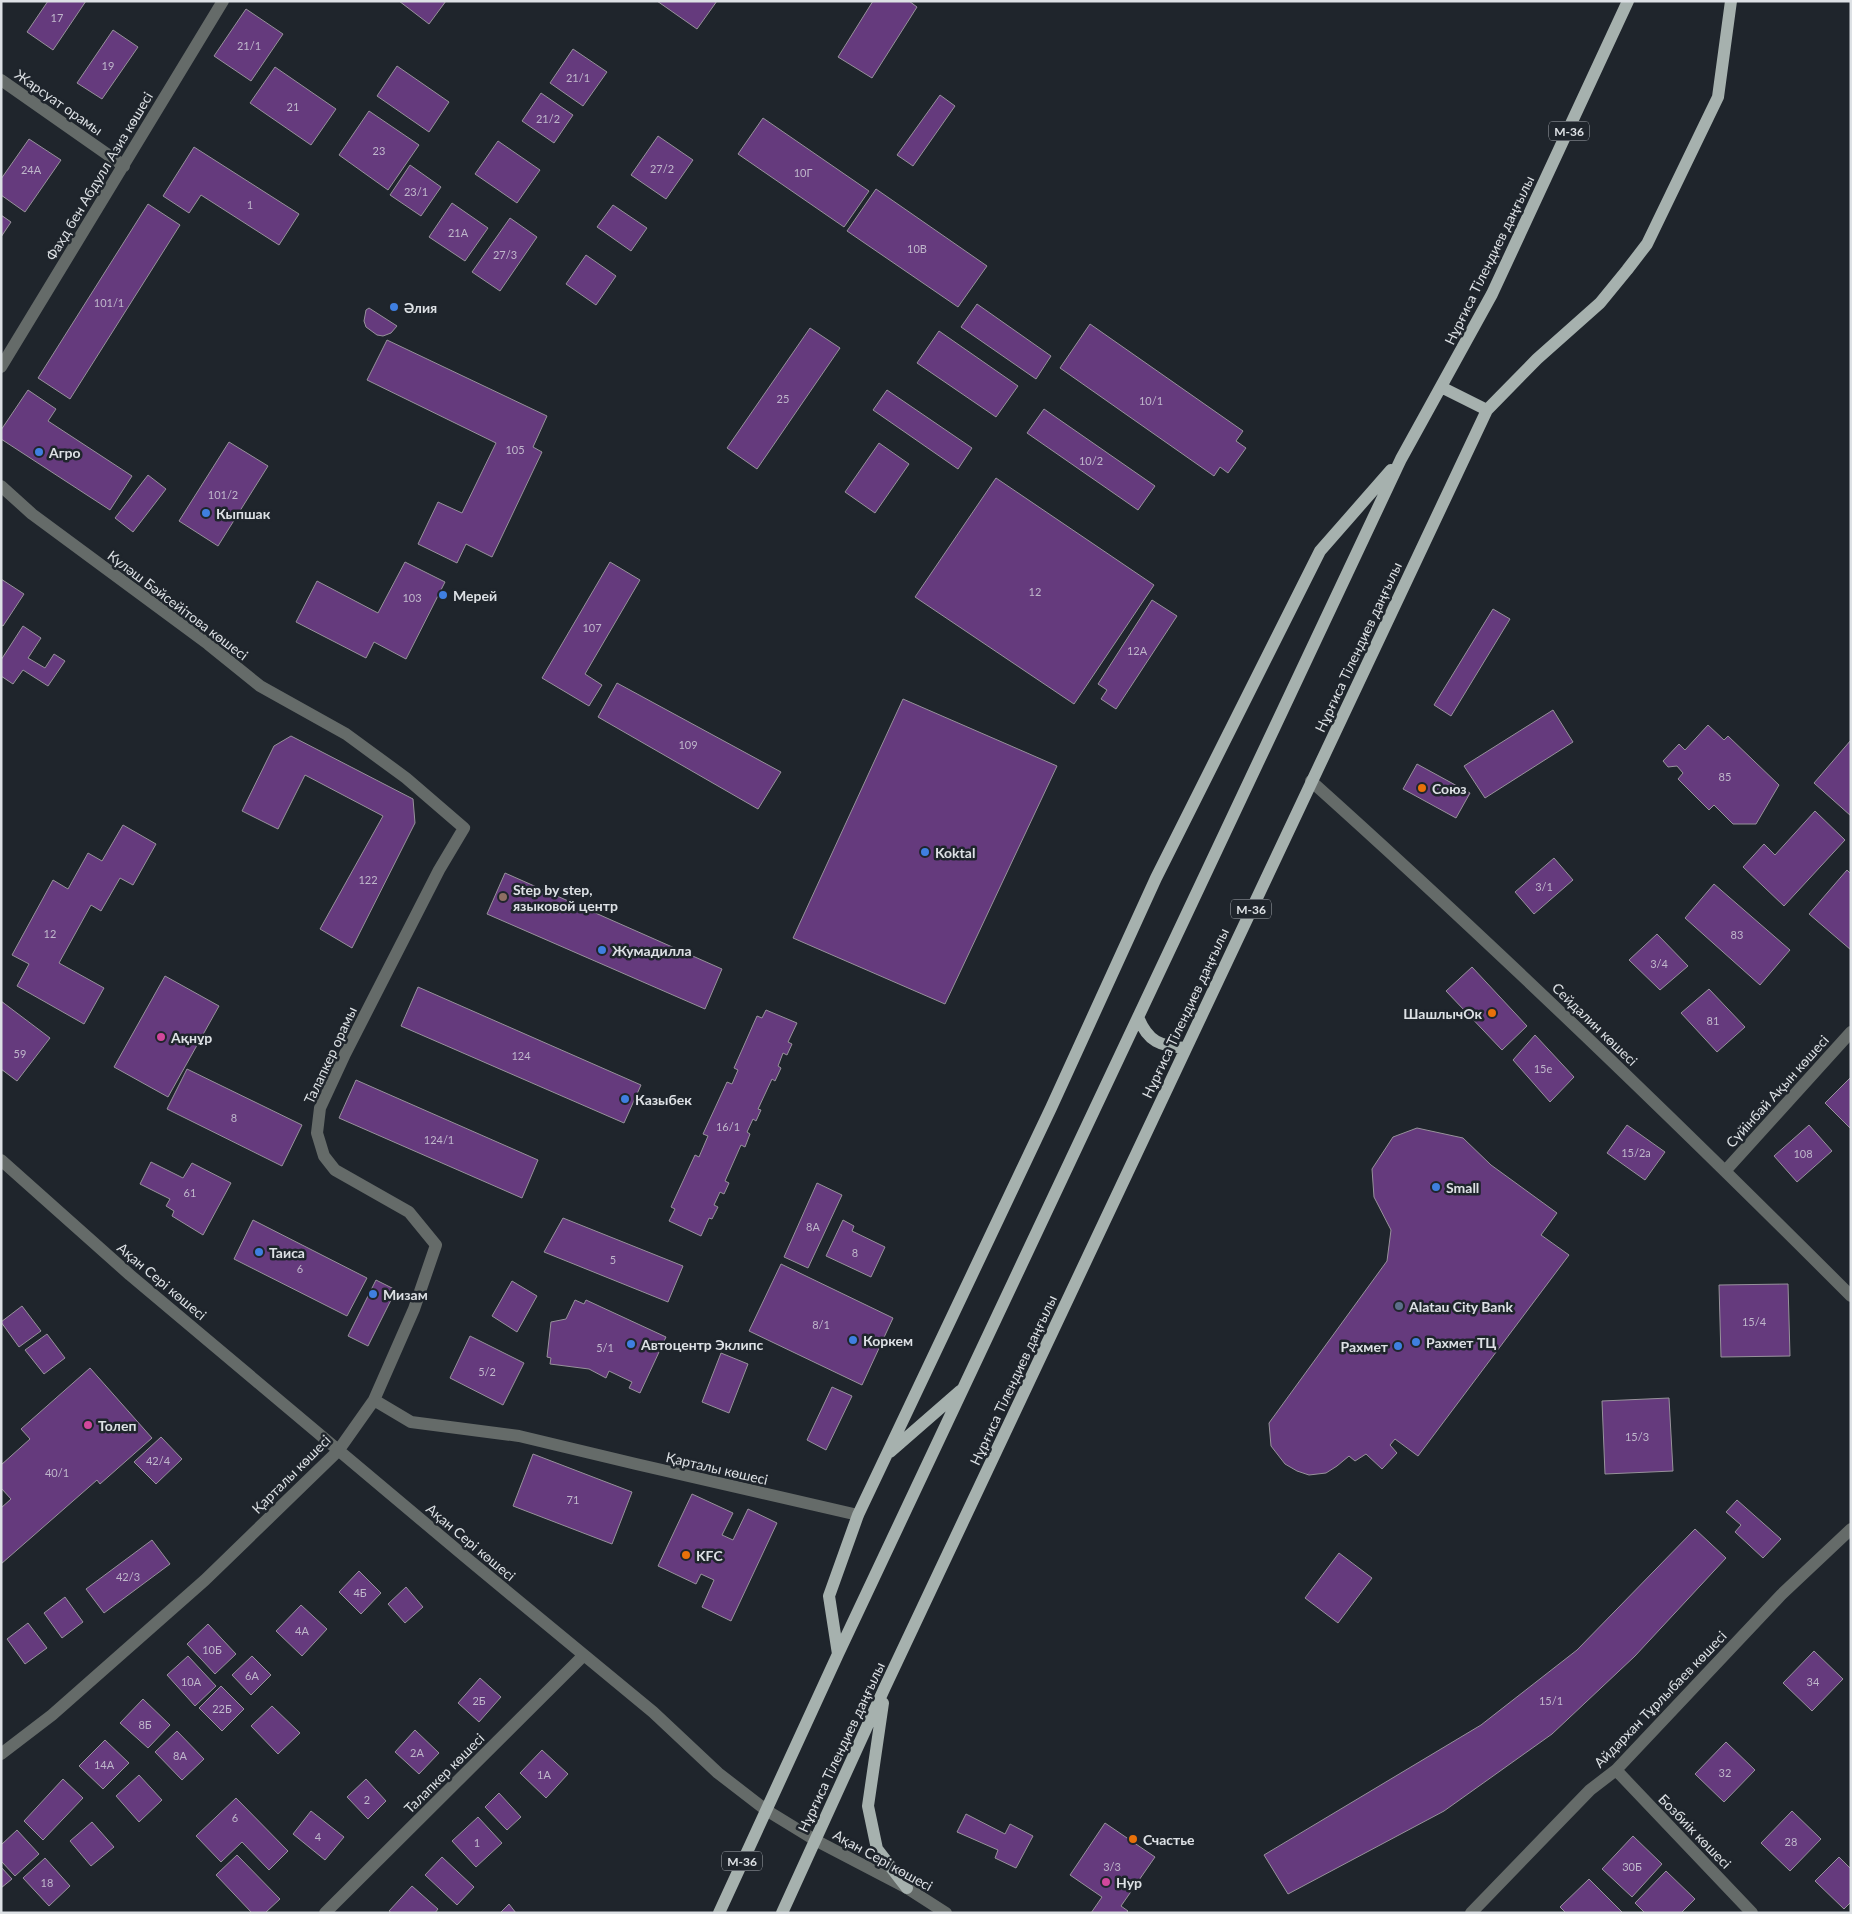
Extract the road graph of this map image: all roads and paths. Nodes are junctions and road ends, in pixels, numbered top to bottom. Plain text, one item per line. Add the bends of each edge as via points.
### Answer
1 (223, 1) edge
2 (1628, 1) edge
3 (1731, 1) edge
4 (1, 80) edge
5 (124, 166) junction
6 (1, 367) edge
7 (1441, 387) junction
8 (1487, 410) junction
9 (1401, 459) junction
10 (1, 486) edge
11 (346, 734) joint
12 (1311, 780) junction
13 (1138, 1017) junction
14 (1851, 1032) edge
15 (1186, 1048) junction
16 (1, 1160) edge
17 (1726, 1170) junction
18 (1851, 1296) edge
19 (964, 1387) junction
20 (374, 1400) junction
21 (338, 1451) junction
22 (886, 1456) junction
23 (858, 1515) junction
24 (1851, 1529) edge
25 (838, 1654) junction
26 (584, 1655) junction
27 (885, 1687) junction
28 (1, 1754) edge
29 (1616, 1770) junction
30 (766, 1810) junction
31 (815, 1840) junction
32 (907, 1888) junction
33 (324, 1913) edge
34 (718, 1913) edge
35 (782, 1913) edge
36 (946, 1913) edge
37 (1471, 1913) edge
38 (1752, 1913) edge

1 - 5 street, Фахд бен Абдулл Азиз көшесі
2 - 7 main road, Нұрғиса Тілендиев даңғылы / M-36 via 1492,294
3 - 8 main road, Нұрғиса Тілендиев даңғылы / M-36 via 1718,97 1648,244 1600,303 1537,359
4 - 5 street, Жарсуат орамы
5 - 6 street, Фахд бен Абдулл Азиз көшесі
7 - 8 main road
7 - 9 main road, Нұрғиса Тілендиев даңғылы / M-36
8 - 12 main road, Нұрғиса Тілендиев даңғылы / M-36
9 - 13 main road, Нұрғиса Тілендиев даңғылы / M-36
9 - 22 main road via 1320,551 1156,878
10 - 11 street, Күләш Бәйсейітова көшесі via 32,514 260,686
11 - 20 street, Талапкер орамы via 406,778 464,828 320,1108 317,1133 324,1156 335,1170 409,1212 436,1245 414,1309
12 - 15 main road, Нұрғиса Тілендиев даңғылы / M-36
12 - 17 street, Сейдалин көшесі via 1441,898
13 - 15 main road via 1144,1031 1154,1041
13 - 19 main road, Нұрғиса Тілендиев даңғылы / M-36
14 - 17 street, Сүйінбай Ақын көшесі
15 - 27 main road, Нұрғиса Тілендиев даңғылы / M-36
16 - 21 street, Ақан Сері көшесі via 130,1275
17 - 18 street, Сейдалин көшесі
19 - 22 main road
19 - 25 main road, Нұрғиса Тілендиев даңғылы / M-36
20 - 21 street, Қарталы көшесі
20 - 23 street, Қарталы көшесі via 411,1422 519,1436
21 - 26 street, Ақан Сері көшесі
21 - 28 street, Қарталы көшесі via 205,1580 52,1715
22 - 23 main road
23 - 25 main road via 829,1596
24 - 29 street, Айдархан Тұрлыбаев көшесі via 1781,1595
25 - 30 main road, Нұрғиса Тілендиев даңғылы / M-36
26 - 30 street, Ақан Сері көшесі via 653,1712 718,1773
26 - 33 street, Талапкер көшесі
27 - 31 main road, Нұрғиса Тілендиев даңғылы / M-36
27 - 32 main road via 868,1806 876,1849
29 - 37 street, Айдархан Тұрлыбаев көшесі via 1590,1790
29 - 38 street, Бозбиік көшесі
30 - 31 street, Ақан Сері көшесі
30 - 34 main road, Нұрғиса Тілендиев даңғылы / M-36
31 - 32 street, Ақан Сері көшесі
31 - 35 main road, Нұрғиса Тілендиев даңғылы / M-36
32 - 36 street, Ақан Сері көшесі

